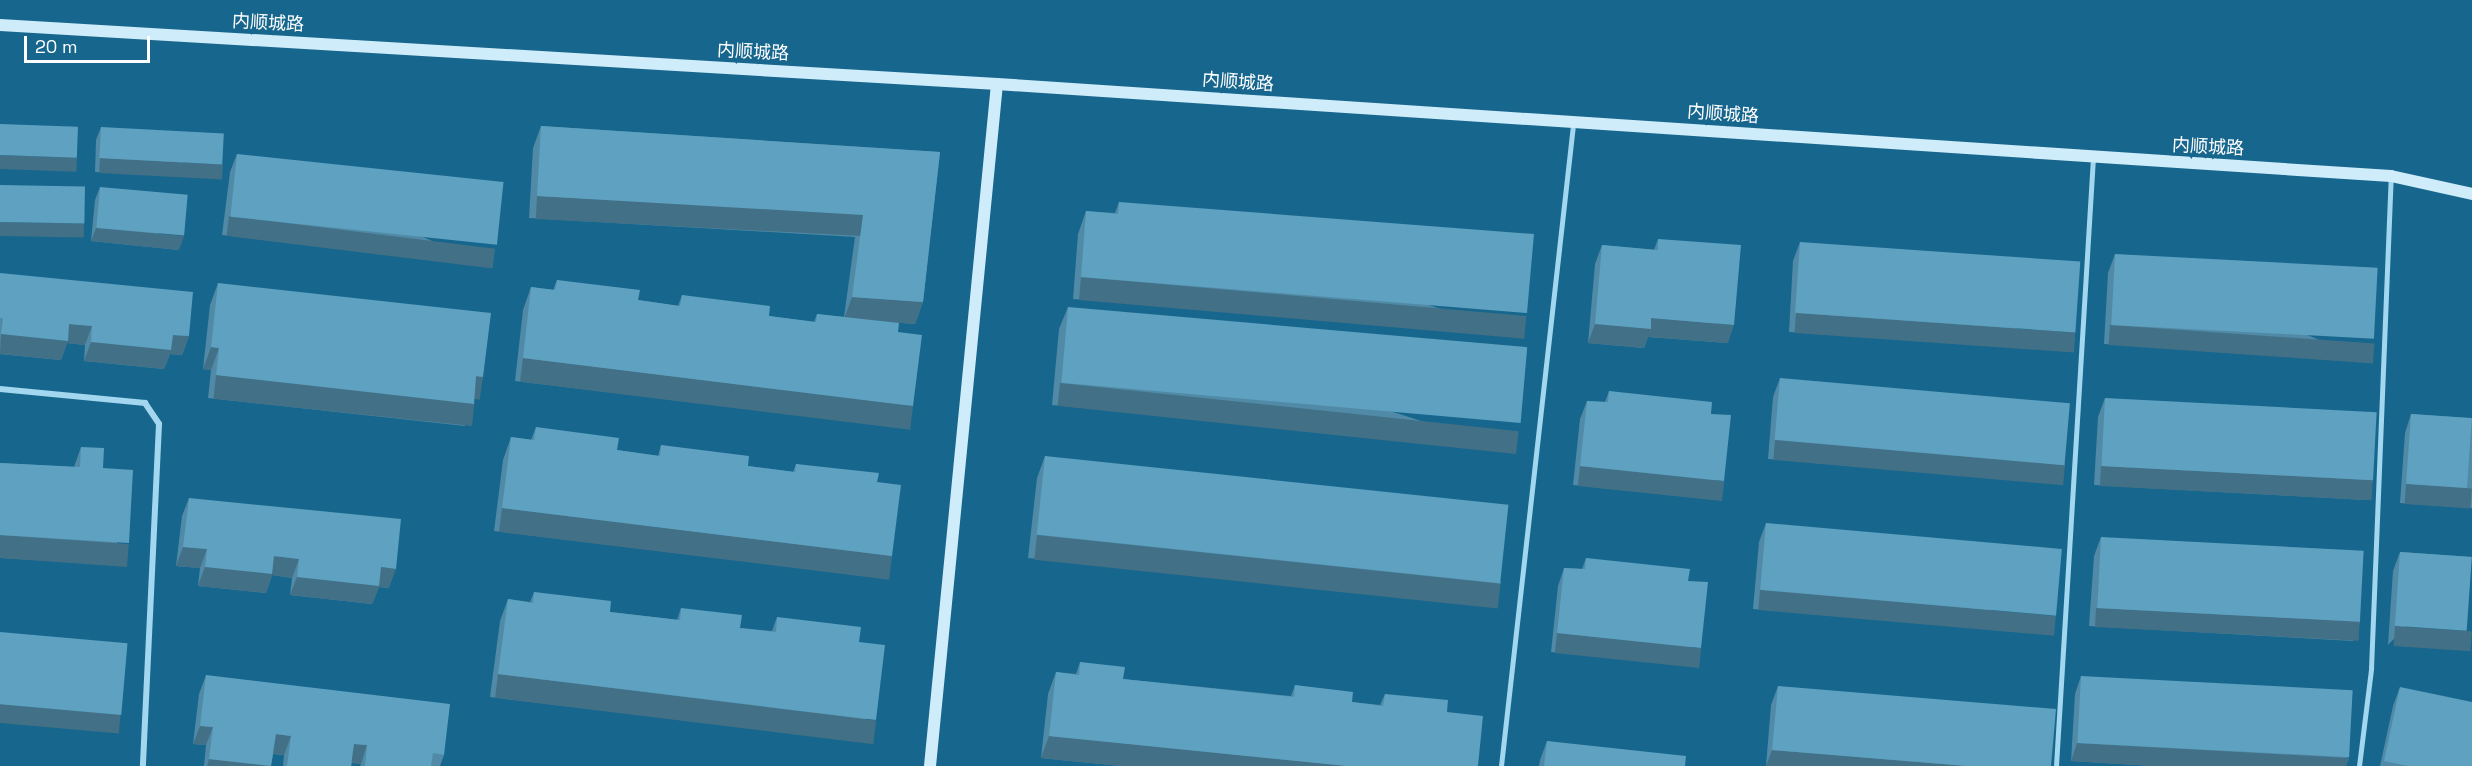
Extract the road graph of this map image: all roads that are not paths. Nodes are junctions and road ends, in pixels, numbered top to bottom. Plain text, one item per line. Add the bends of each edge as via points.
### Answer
1 (0, 25) edge
2 (997, 84) junction
3 (1573, 121) junction
4 (2093, 158) junction
5 (2391, 176) junction
6 (2472, 195) edge
7 (0, 388) edge
8 (143, 766) edge
9 (930, 766) edge
10 (1501, 766) edge
11 (2056, 766) edge
12 (2359, 766) edge

1 - 2 street, 内顺城路
2 - 3 street, 内顺城路
2 - 9 street
3 - 4 street, 内顺城路
3 - 10 lane
4 - 5 street, 内顺城路
4 - 11 lane
5 - 6 street, 内顺城路
5 - 12 lane via 2371,669
7 - 8 street via 145,403 159,424

